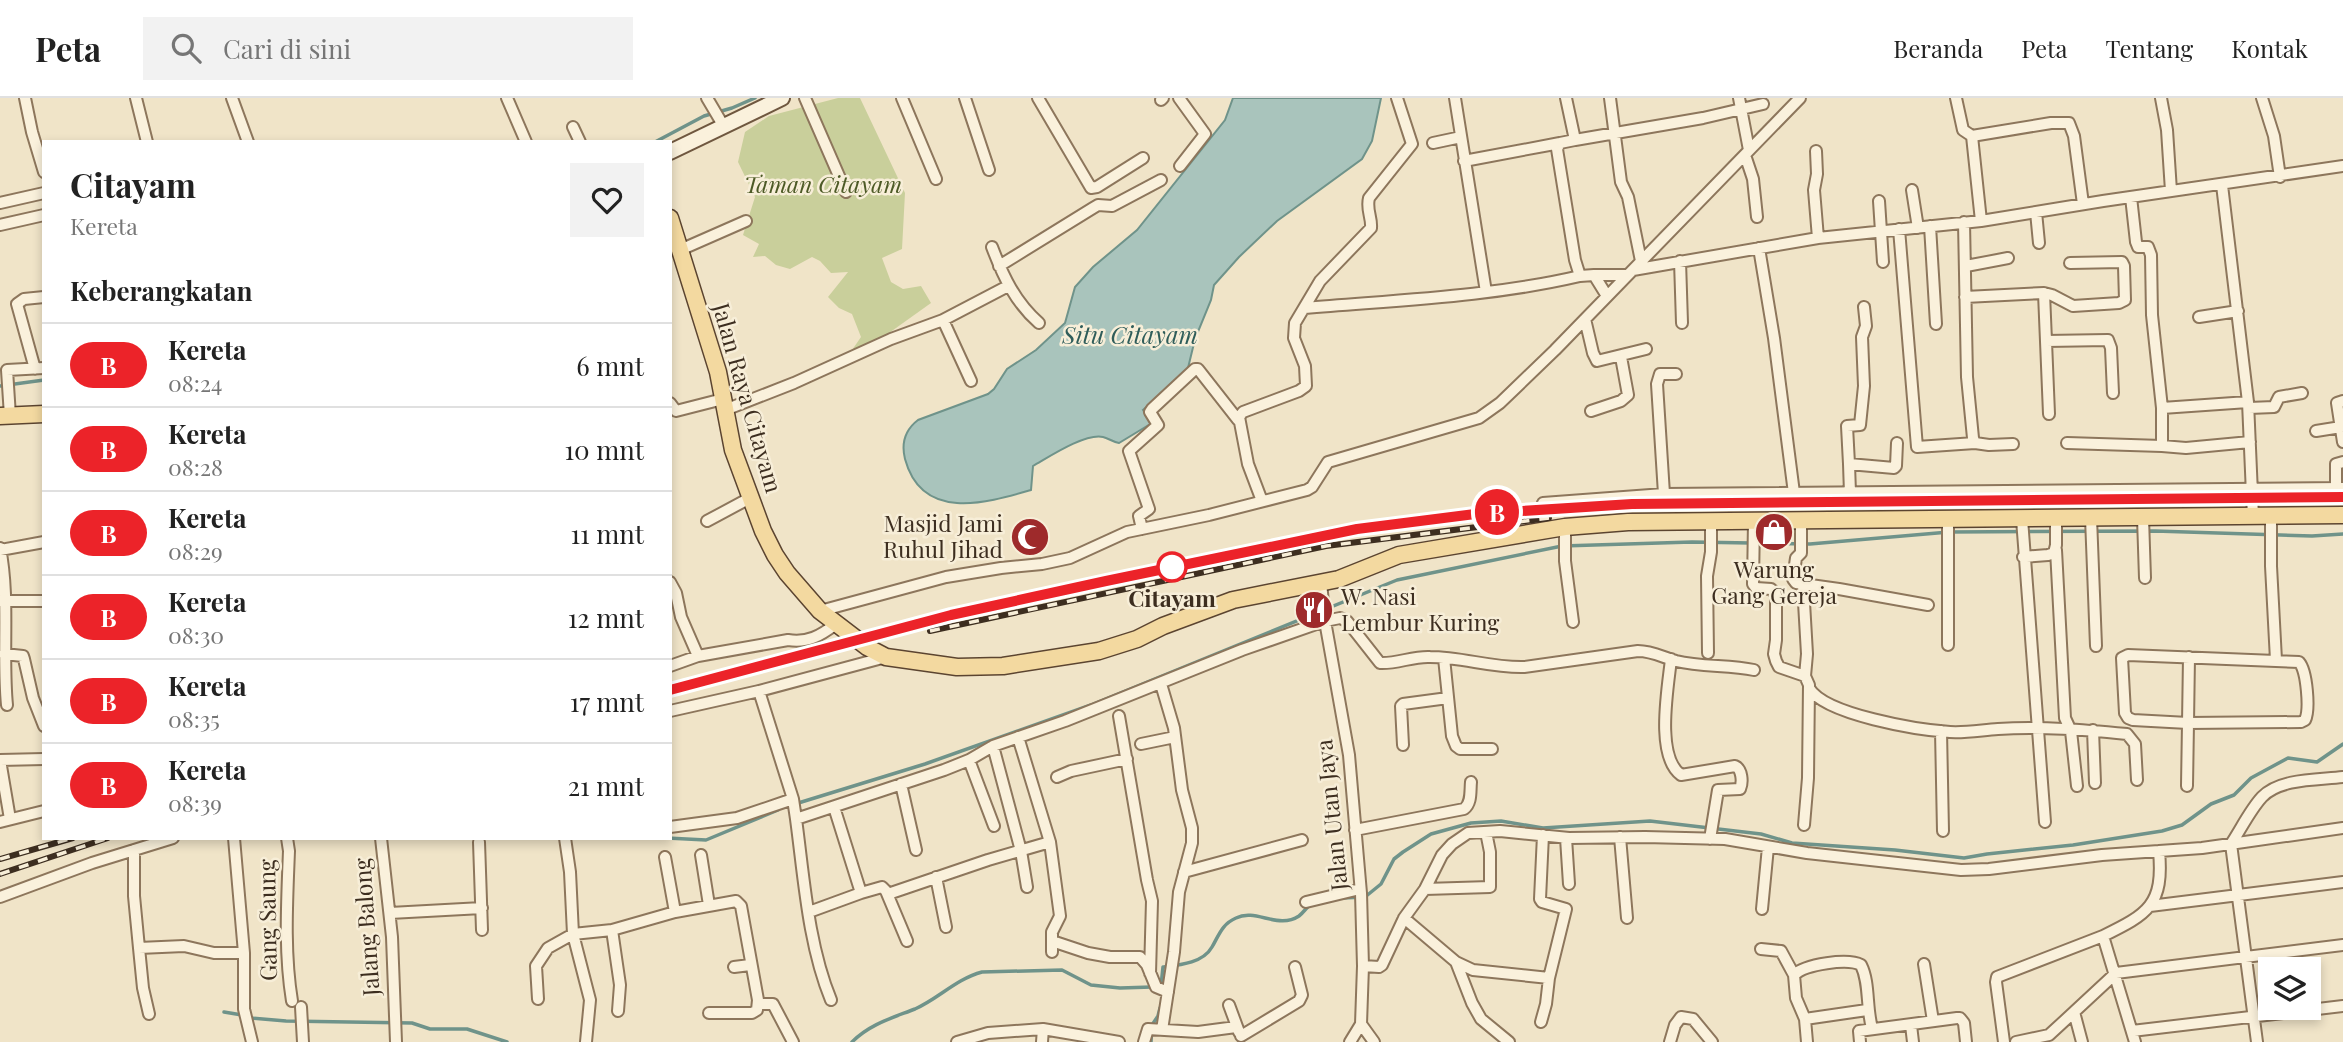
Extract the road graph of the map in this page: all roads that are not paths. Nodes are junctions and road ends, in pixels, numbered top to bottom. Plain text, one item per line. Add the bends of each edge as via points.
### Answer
1 (26, 98) edge
2 (136, 98) edge
3 (232, 98) edge
4 (507, 98) edge
5 (782, 98) edge
6 (805, 98) edge
7 (902, 98) edge
8 (965, 98) edge
9 (1038, 98) edge
10 (1179, 98) edge
11 (1397, 98) edge
12 (1455, 98) edge
13 (1566, 98) edge
14 (1610, 98) edge
15 (1800, 98) edge
16 (1956, 98) edge
17 (2161, 98) edge
18 (2262, 98) edge
19 (1740, 103) edge
20 (1788, 103) edge
21 (1763, 104) dead end
22 (715, 111) edge
23 (573, 127) dead end
24 (1614, 134) junction
25 (1972, 136) junction
26 (1461, 137) junction
27 (146, 140) edge
28 (247, 140) edge
29 (525, 140) edge
30 (579, 140) edge
31 (1575, 140) junction
32 (1433, 143) dead end
33 (1560, 143) junction
34 (672, 150) edge
35 (1816, 151) dead end
36 (1747, 152) junction
37 (1143, 158) dead end
38 (1464, 161) junction
39 (42, 164) edge
40 (1180, 166) dead end
41 (2343, 166) edge
42 (989, 170) dead end
43 (2280, 177) junction
44 (936, 178) dead end
45 (1161, 180) dead end
46 (2222, 185) junction
47 (1912, 190) dead end
48 (2171, 191) junction
49 (846, 192) dead end
50 (42, 193) edge
51 (2131, 197) junction
52 (1879, 201) dead end
53 (0, 202) edge
54 (2083, 204) junction
55 (2036, 212) junction
56 (42, 215) edge
57 (1756, 217) dead end
58 (1981, 221) junction
59 (746, 222) dead end
60 (1964, 222) junction
61 (672, 224) edge
62 (0, 225) edge
63 (1930, 226) junction
64 (1918, 228) junction
65 (1899, 229) junction
66 (1882, 231) junction
67 (1818, 238) junction
68 (2039, 243) dead end
69 (992, 247) dead end
70 (1759, 248) junction
71 (680, 250) junction
72 (2008, 258) dead end
73 (1680, 261) junction
74 (1883, 262) dead end
75 (2070, 263) dead end
76 (999, 266) junction
77 (1966, 266) junction
78 (1633, 269) junction
79 (1594, 275) junction
80 (1580, 276) junction
81 (1008, 286) junction
82 (1486, 292) junction
83 (2044, 293) junction
84 (1607, 296) junction
85 (42, 297) edge
86 (1965, 297) junction
87 (1864, 307) dead end
88 (1305, 308) junction
89 (2238, 311) junction
90 (2199, 317) dead end
91 (1585, 318) junction
92 (943, 320) junction
93 (1039, 323) dead end
94 (1682, 323) dead end
95 (1936, 324) dead end
96 (2046, 341) junction
97 (1647, 349) dead end
98 (1621, 357) junction
99 (40, 369) edge
100 (1676, 374) dead end
101 (971, 381) dead end
102 (2113, 393) dead end
103 (2302, 393) dead end
104 (2343, 401) edge
105 (724, 405) junction
106 (2249, 405) junction
107 (672, 406) edge
108 (2162, 408) junction
109 (1591, 411) dead end
110 (42, 414) edge
111 (2049, 414) dead end
112 (5, 416) edge
113 (1238, 420) junction
114 (2341, 427) junction
115 (2316, 431) dead end
116 (2250, 442) junction
117 (2343, 442) edge
118 (1897, 443) dead end
119 (1975, 443) junction
120 (2067, 443) dead end
121 (2013, 444) dead end
122 (2162, 446) junction
123 (2343, 462) edge
124 (1849, 464) junction
125 (2339, 488) edge
126 (2251, 490) junction
127 (1794, 493) junction
128 (1850, 493) junction
129 (1664, 494) junction
130 (750, 498) junction
131 (1262, 501) junction
132 (1543, 503) dead end
133 (2343, 515) edge
134 (2253, 517) junction
135 (1801, 520) junction
136 (707, 521) dead end
137 (2056, 521) junction
138 (2271, 521) junction
139 (2022, 523) junction
140 (2144, 523) junction
141 (1948, 524) junction
142 (2091, 524) junction
143 (1711, 526) junction
144 (1754, 527) junction
145 (1142, 529) junction
146 (1565, 532) junction
147 (42, 543) edge
148 (2056, 545) junction
149 (2023, 553) junction
150 (1, 554) edge
151 (2145, 578) dead end
152 (1803, 585) junction
153 (672, 586) edge
154 (1322, 589) junction
155 (2, 601) edge
156 (42, 601) edge
157 (1928, 605) dead end
158 (820, 611) junction
159 (1325, 617) junction
160 (1573, 622) dead end
161 (836, 624) junction
162 (1948, 645) dead end
163 (2096, 646) dead end
164 (1708, 653) dead end
165 (4, 654) junction
166 (698, 656) junction
167 (886, 657) junction
168 (2189, 657) junction
169 (1444, 658) junction
170 (1671, 659) junction
171 (2276, 660) junction
172 (672, 665) edge
173 (1754, 670) dead end
174 (1805, 676) junction
175 (1161, 684) junction
176 (1809, 688) junction
177 (759, 691) junction
178 (1448, 698) junction
179 (7, 705) dead end
180 (672, 711) edge
181 (1119, 716) dead end
182 (42, 721) edge
183 (2188, 723) junction
184 (2037, 729) junction
185 (2093, 730) junction
186 (1941, 731) junction
187 (2071, 731) junction
188 (1018, 737) junction
189 (1175, 737) junction
190 (1141, 744) dead end
191 (1403, 745) dead end
192 (993, 746) junction
193 (1492, 749) dead end
194 (42, 759) edge
195 (1127, 759) junction
196 (0, 760) edge
197 (969, 761) junction
198 (1057, 777) dead end
199 (2343, 777) edge
200 (2137, 780) dead end
201 (1471, 782) dead end
202 (2095, 783) dead end
203 (901, 784) junction
204 (2077, 786) dead end
205 (2187, 786) dead end
206 (834, 807) junction
207 (795, 809) junction
208 (42, 811) edge
209 (5, 820) edge
210 (2045, 822) dead end
211 (1804, 825) dead end
212 (994, 826) dead end
213 (672, 827) edge
214 (2343, 828) edge
215 (1355, 830) junction
216 (1943, 831) dead end
217 (1486, 832) junction
218 (1711, 832) junction
219 (1543, 835) junction
220 (1620, 837) junction
221 (1566, 838) junction
222 (166, 840) edge
223 (234, 840) edge
224 (287, 840) edge
225 (381, 840) edge
226 (565, 840) edge
227 (1302, 840) dead end
228 (479, 842) dead end
229 (1050, 842) junction
230 (2231, 844) junction
231 (1768, 847) junction
232 (134, 850) junction
233 (916, 850) dead end
234 (1021, 851) junction
235 (2159, 851) junction
236 (701, 855) dead end
237 (665, 857) dead end
238 (1184, 872) junction
239 (936, 877) junction
240 (2343, 881) edge
241 (1569, 884) dead end
242 (1027, 887) dead end
243 (1425, 889) junction
244 (861, 893) junction
245 (888, 894) junction
246 (1361, 895) junction
247 (2238, 895) junction
248 (0, 897) edge
249 (1306, 902) dead end
250 (709, 905) junction
251 (2150, 906) junction
252 (482, 908) junction
253 (1762, 909) dead end
254 (675, 912) junction
255 (809, 912) junction
256 (390, 914) junction
257 (1404, 918) junction
258 (1627, 918) dead end
259 (946, 927) dead end
260 (482, 930) dead end
261 (612, 930) junction
262 (573, 934) junction
263 (2103, 936) junction
264 (907, 942) dead end
265 (2343, 945) edge
266 (139, 948) junction
267 (1761, 949) dead end
268 (244, 953) junction
269 (2246, 956) junction
270 (1456, 962) junction
271 (1924, 964) dead end
272 (750, 965) junction
273 (1363, 966) junction
274 (734, 967) dead end
275 (1295, 967) dead end
276 (2116, 973) junction
277 (1794, 975) junction
278 (1549, 978) junction
279 (1159, 986) junction
280 (538, 999) dead end
281 (831, 1000) dead end
282 (758, 1004) junction
283 (1229, 1005) dead end
284 (2343, 1006) edge
285 (618, 1010) dead end
286 (1867, 1010) junction
287 (1854, 1012) junction
288 (2074, 1012) junction
289 (709, 1013) dead end
290 (149, 1014) dead end
291 (2253, 1017) junction
292 (1805, 1019) junction
293 (1541, 1021) dead end
294 (1933, 1021) junction
295 (1361, 1024) junction
296 (1911, 1025) junction
297 (1872, 1028) junction
298 (1043, 1029) junction
299 (1156, 1029) junction
300 (1240, 1035) edge
301 (1860, 1036) edge
302 (396, 1037) edge
303 (1199, 1037) edge
304 (2133, 1037) edge
305 (252, 1042) edge
306 (303, 1042) edge
307 (586, 1042) edge
308 (793, 1042) edge
309 (957, 1042) edge
310 (1042, 1042) edge
311 (1119, 1042) edge
312 (1144, 1042) edge
313 (1350, 1042) edge
314 (1374, 1042) edge
315 (1509, 1042) edge
316 (1670, 1042) edge
317 (1712, 1042) edge
318 (1807, 1042) edge
319 (1913, 1042) edge
320 (1966, 1042) edge
321 (2004, 1042) edge
322 (2016, 1042) edge
323 (2082, 1042) edge
324 (2256, 1042) edge

1 - 39 street
2 - 27 street
3 - 28 street
4 - 29 street
5 - 22 main road
6 - 49 street
7 - 44 street
8 - 42 street
9 - 37 street via 1091,188
10 - 40 street via 1205,134
11 - 88 street via 1412,144 1369,198 1371,228 1320,281
12 - 26 street
13 - 31 street
14 - 24 street
15 - 20 street
16 - 25 street via 1963,130
17 - 48 street
18 - 43 street
19 - 21 street
19 - 24 street via 1703,118
19 - 36 street
20 - 36 street
22 - 34 main road
23 - 30 street
24 - 31 street
24 - 78 street via 1621,182 1628,197
25 - 54 street via 2069,123
25 - 58 street
26 - 32 street
26 - 38 street
31 - 33 street
33 - 38 street
33 - 80 street via 1557,149
35 - 67 street
36 - 57 street
36 - 78 street
38 - 82 street
41 - 43 street
43 - 46 street
45 - 76 street via 1114,205 1098,205
46 - 48 street
46 - 89 street
47 - 64 street
48 - 51 street
50 - 53 street
51 - 54 street
51 - 108 street via 2136,242 2138,247 2148,247 2151,255
52 - 66 street
54 - 55 street
55 - 58 street
55 - 68 street
56 - 62 street
58 - 60 street
59 - 71 street
60 - 63 street
60 - 77 street
61 - 71 main road, Jalan Raya Citayam
63 - 64 street
63 - 95 street
64 - 65 street
65 - 66 street
65 - 119 street via 1917,447
66 - 67 street
66 - 74 street
67 - 70 street
69 - 76 street
70 - 73 street
70 - 127 street
71 - 105 main road, Jalan Raya Citayam
72 - 77 street
73 - 78 street
73 - 94 street
75 - 83 street via 2122,262 2125,300 2073,306
76 - 81 street
77 - 86 street
78 - 79 street
78 - 84 street
79 - 80 street
79 - 84 street
80 - 82 street
81 - 92 street
81 - 93 street
82 - 88 street
83 - 86 street
83 - 96 street
84 - 91 street
85 - 99 street via 17,304
86 - 119 street
87 - 124 street via 1863,397 1860,425 1847,426
88 - 113 street via 1293,333 1306,366 1306,386 1243,412
89 - 90 street
89 - 106 street
91 - 98 street via 1594,358
91 - 131 street via 1479,418 1328,462 1310,489
92 - 101 street
92 - 105 street via 794,383
96 - 102 street via 2108,340
96 - 111 street
97 - 98 street
98 - 109 street via 1628,395
99 - 112 street via 9,368
100 - 129 street via 1660,374 1657,384
103 - 106 street via 2280,396 2274,407
104 - 114 street via 2337,403
105 - 107 street via 676,411
105 - 130 main road, Jalan Raya Citayam
106 - 108 street
106 - 116 street
108 - 122 street
110 - 112 main road
113 - 131 street
113 - 145 street via 1198,369 1152,409 1158,425 1129,451 1149,509 1139,516
114 - 115 street
114 - 117 street
116 - 122 street
116 - 126 street
118 - 124 street via 1894,468
119 - 121 street
120 - 122 street
123 - 125 street via 2336,464
124 - 128 street
125 - 126 street
126 - 128 street
126 - 134 street
127 - 128 street
127 - 129 street
129 - 132 street
130 - 136 street
130 - 158 main road, Jalan Raya Citayam via 775,555
131 - 145 street
133 - 138 main road, Jalan Raya Citayam
134 - 138 main road, Jalan Raya Citayam
134 - 140 main road, Jalan Raya Citayam
135 - 141 main road, Jalan Raya Citayam
135 - 144 main road, Jalan Raya Citayam
135 - 152 street via 1801,552 1793,579
137 - 139 main road, Jalan Raya Citayam
137 - 142 main road, Jalan Raya Citayam
137 - 148 street
138 - 171 street
139 - 141 main road, Jalan Raya Citayam
139 - 149 street
140 - 142 main road, Jalan Raya Citayam
140 - 151 street
141 - 162 street
142 - 163 street
143 - 144 main road, Jalan Raya Citayam
143 - 146 main road, Jalan Raya Citayam via 1628,522
143 - 164 street
144 - 174 street via 1754,586 1776,594 1776,661 1779,667
145 - 158 street via 1070,558 946,577
146 - 154 main road, Jalan Raya Citayam via 1399,555
146 - 160 street
147 - 150 street
148 - 149 street via 2048,555
148 - 187 street via 2065,718
149 - 184 street
150 - 155 street
152 - 157 street
152 - 174 street
153 - 166 street
154 - 159 street, Jalan Utan Jaya
154 - 167 main road, Jalan Raya Citayam via 1233,600 1099,651 1003,666 957,667
155 - 156 street
155 - 165 street
158 - 161 main road, Jalan Raya Citayam
159 - 169 street via 1347,621 1380,663
159 - 175 street
159 - 215 street, Jalan Utan Jaya via 1349,755
161 - 166 street via 802,642 788,640
161 - 167 main road, Jalan Raya Citayam
165 - 179 street
165 - 182 street via 23,656
166 - 172 street
167 - 177 street
168 - 171 street
168 - 183 street
168 - 183 street via 2122,658 2128,718
169 - 170 street via 1506,668 1638,651
169 - 178 street
170 - 173 street
170 - 218 street via 1665,739 1673,767 1681,775 1735,766 1740,771 1740,789 1718,790
171 - 183 street via 2299,662 2304,669 2305,720
174 - 176 street
175 - 188 street
175 - 189 street
176 - 186 street via 1825,702 1861,716
176 - 211 street
177 - 180 street
177 - 207 street
178 - 191 street via 1401,706
178 - 193 street via 1456,746
181 - 195 street
183 - 205 street
184 - 186 street
184 - 187 street
184 - 210 street
185 - 187 street
185 - 200 street via 2132,738
185 - 202 street
186 - 216 street
187 - 204 street
188 - 192 street
188 - 229 street
189 - 190 street
189 - 238 street via 1192,828
192 - 197 street
192 - 234 street
194 - 196 street
195 - 198 street
195 - 279 street via 1152,893
196 - 209 street
197 - 203 street
197 - 212 street
199 - 230 street via 2272,789
201 - 215 street via 1464,809
203 - 206 street
203 - 233 street
206 - 207 street
206 - 244 street
207 - 213 street
207 - 255 street
208 - 209 street
214 - 230 street
215 - 246 street, Jalan Utan Jaya
217 - 219 street
217 - 243 street via 1468,833 1452,844
217 - 243 street via 1490,887
218 - 220 street
218 - 231 street
219 - 221 street
219 - 278 street via 1540,899 1566,909
220 - 221 street
220 - 258 street
221 - 241 street
222 - 232 street
223 - 268 street
224 - 306 street, Gang Saung via 288,974
225 - 256 street, Jalang Balong
226 - 262 street
227 - 238 street
228 - 252 street
229 - 234 street
229 - 279 street via 1060,916 1052,932 1052,946 1110,957 1140,957
230 - 235 street
230 - 247 street
231 - 235 street via 1961,870
231 - 253 street
232 - 248 street
232 - 266 street
234 - 239 street
234 - 242 street
235 - 251 street via 2159,883
236 - 250 street
237 - 254 street
238 - 279 street via 1169,979
239 - 245 street
239 - 259 street
240 - 247 street
243 - 257 street
244 - 245 street via 882,887
244 - 255 street
245 - 264 street
246 - 249 street
246 - 273 street, Jalan Utan Jaya
247 - 251 street
247 - 269 street
250 - 254 street
250 - 272 street via 739,903
251 - 263 street via 2146,913
252 - 256 street
252 - 260 street
254 - 261 street
255 - 281 street via 823,983
256 - 302 street, Jalang Balong
257 - 270 street
257 - 273 street via 1382,965
261 - 262 street
261 - 285 street via 620,985
262 - 280 street via 548,948 536,966
262 - 307 street via 590,1000
263 - 276 street
263 - 321 street via 1997,977
265 - 269 street
266 - 268 street via 177,946
266 - 290 street
267 - 277 street via 1781,951
268 - 305 street via 244,1009
269 - 276 street
269 - 291 street
270 - 278 street via 1473,970
270 - 315 street via 1481,1019
271 - 294 street
272 - 274 street
272 - 282 street
273 - 295 street, Jalan Utan Jaya
275 - 300 street via 1302,995 1299,1001
276 - 288 street
276 - 304 street
277 - 286 street via 1814,965 1861,965
277 - 292 street via 1796,998
278 - 293 street
279 - 299 street
282 - 289 street via 752,1013
282 - 308 street via 773,1004
283 - 300 street
284 - 291 street
286 - 287 street
286 - 297 street
287 - 292 street
287 - 301 street
288 - 322 street via 2049,1035
288 - 323 street
291 - 304 street
291 - 324 street
292 - 318 street
294 - 296 street
294 - 320 street via 1960,1018
295 - 313 street, Jalan Utan Jaya
295 - 314 street
296 - 297 street
296 - 319 street
297 - 301 street
298 - 309 street via 988,1033
298 - 310 street
298 - 311 street
299 - 303 street
299 - 312 street via 1147,1030
300 - 303 street
316 - 317 street via 1681,1017 1693,1018

